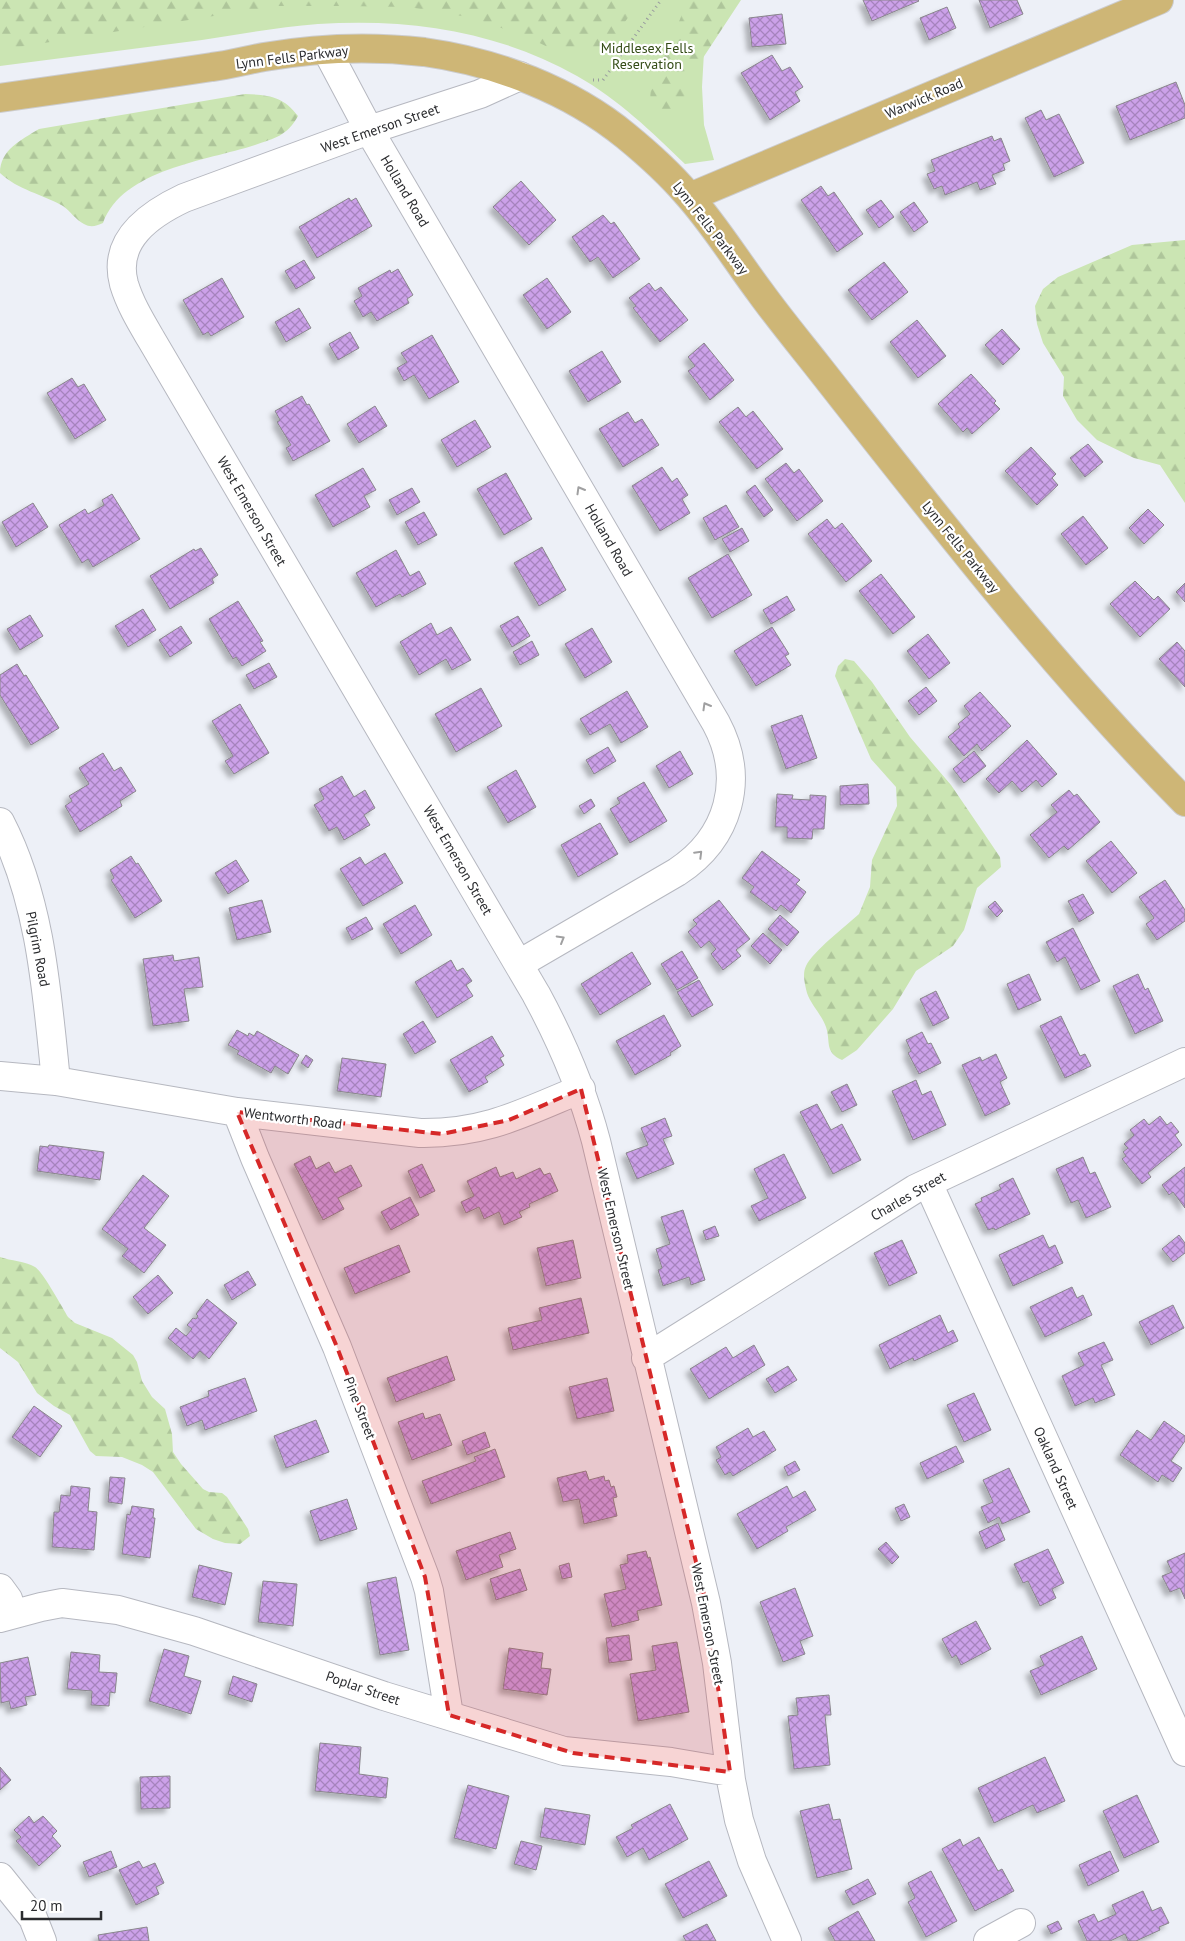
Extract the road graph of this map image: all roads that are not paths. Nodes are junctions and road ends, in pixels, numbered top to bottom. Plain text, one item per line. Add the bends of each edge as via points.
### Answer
1 (1159, 0) edge
2 (327, 50) junction
3 (520, 76) junction
4 (0, 98) edge
5 (369, 130) junction
6 (690, 197) junction
7 (1185, 802) edge
8 (0, 822) edge
9 (519, 964) junction
10 (1185, 1062) edge
11 (0, 1076) edge
12 (56, 1081) junction
13 (581, 1089) junction
14 (237, 1112) junction
15 (928, 1183) junction
16 (646, 1358) junction
17 (0, 1588) edge
18 (6, 1616) edge
19 (449, 1715) junction
20 (1185, 1752) edge
21 (730, 1772) junction
22 (0, 1877) edge
23 (1021, 1923) dead end
24 (42, 1941) edge
25 (787, 1941) edge
26 (988, 1941) edge

1 - 6 main road, Warwick Road
2 - 3 main road, Lynn Fells Parkway via 421,52
2 - 4 main road, Lynn Fells Parkway
2 - 5 street, Holland Road
3 - 5 street, West Emerson Street via 480,94
3 - 6 main road, Lynn Fells Parkway via 560,94 614,126
9 -> 5 street, Holland Road via 677,872 698,856 715,836 726,812 731,786 729,760 716,723
5 - 9 street, West Emerson Street via 162,208 144,222 128,243 122,273 143,325
6 - 7 main road, Lynn Fells Parkway via 764,299 928,508 1062,668
8 - 12 street, Pilgrim Road via 19,867 35,928 48,1003
9 - 13 street, West Emerson Street via 551,1022
10 - 15 street, Charles Street
11 - 12 street, Wentworth Road
12 - 14 street, Wentworth Road
13 - 14 street, Wentworth Road via 509,1120 442,1134
13 - 16 street, West Emerson Street
14 - 19 street, Pine Street via 337,1347 425,1576
15 - 16 street, Charles Street
15 - 20 street, Oakland Street
16 - 21 street, West Emerson Street via 713,1638
17 - 18 street via 8,1599
18 - 19 street, Poplar Street via 68,1603 118,1610 194,1631
19 - 21 street, Poplar Street via 573,1753 671,1762
21 - 25 street, West Emerson Street via 745,1840
22 - 24 street via 33,1918
23 - 26 street

